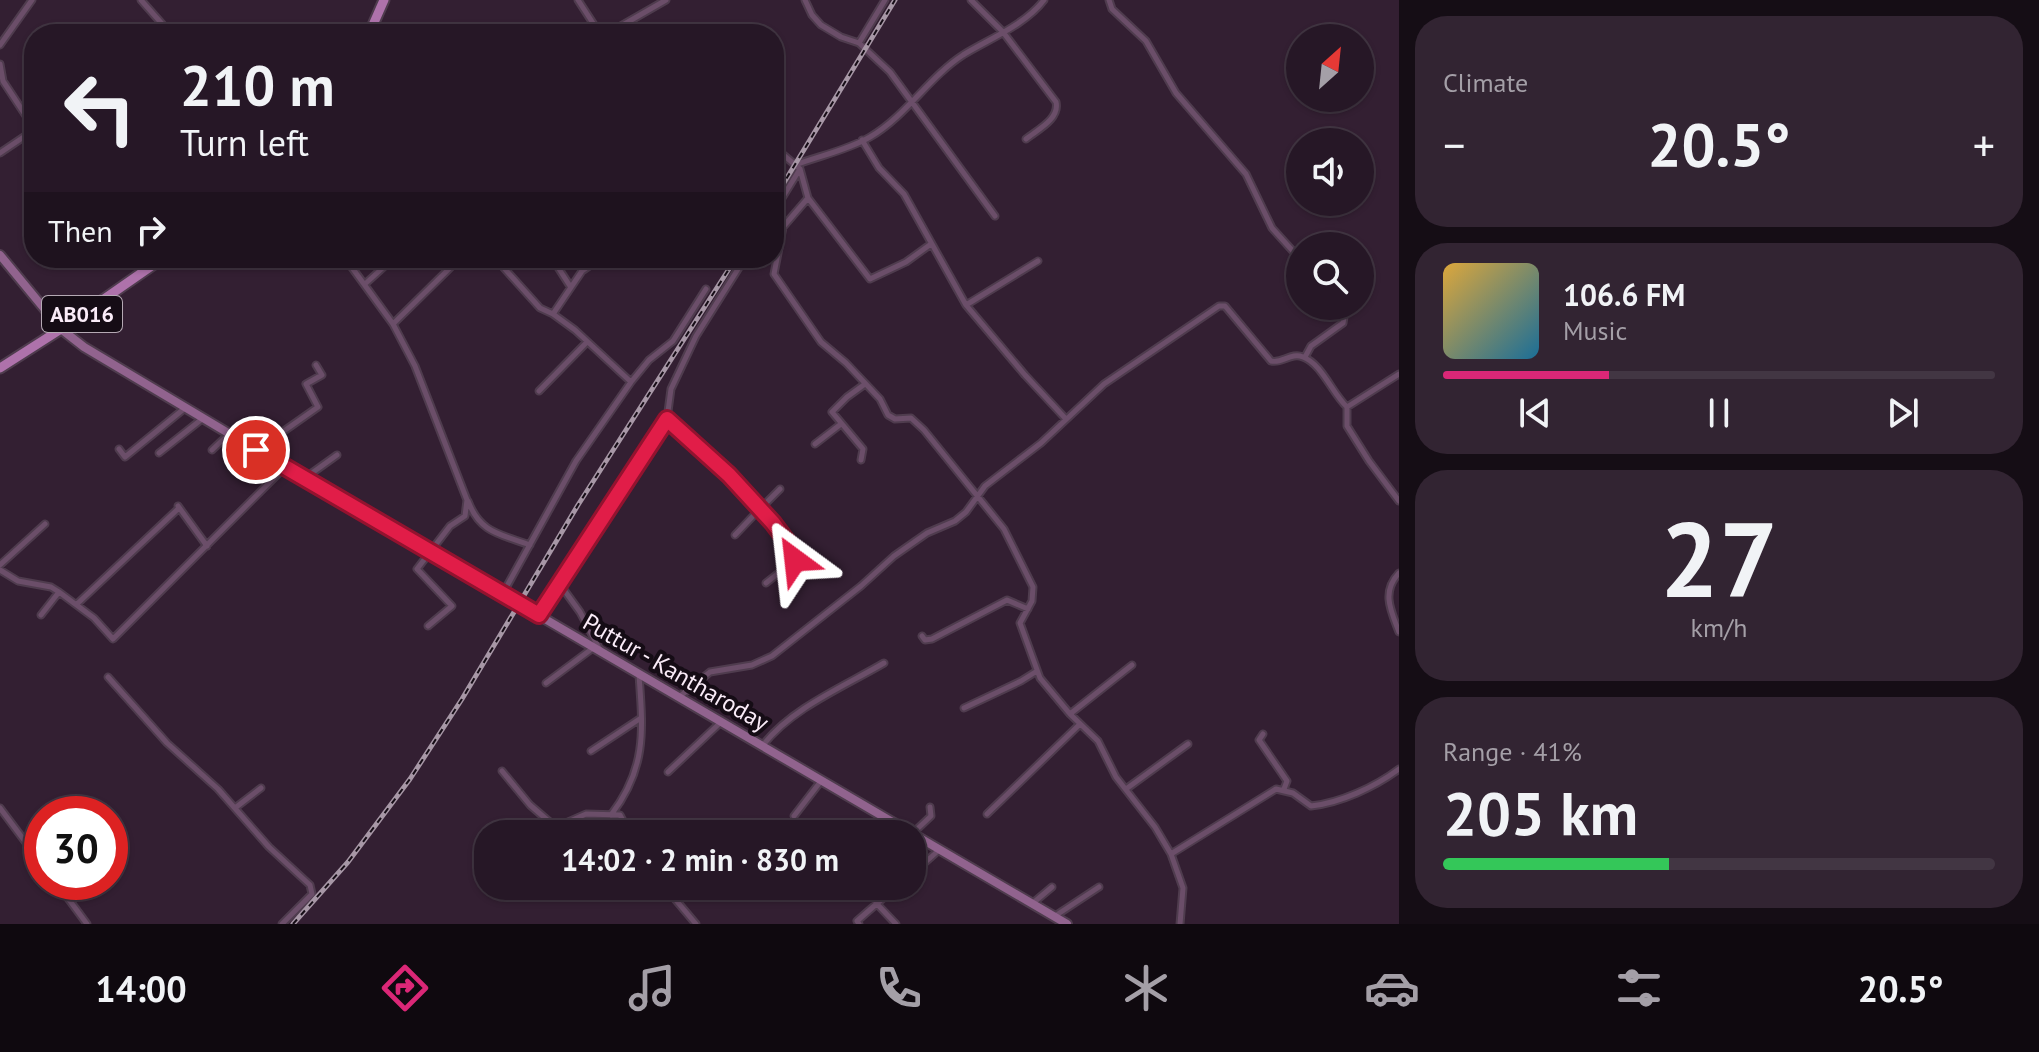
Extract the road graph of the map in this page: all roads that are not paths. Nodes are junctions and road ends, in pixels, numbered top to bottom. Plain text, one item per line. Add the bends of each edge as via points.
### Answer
1 (32, 0) edge
2 (141, 0) edge
3 (384, 0) edge
4 (578, 0) edge
5 (666, 0) edge
6 (805, 0) edge
7 (885, 0) edge
8 (971, 0) edge
9 (1044, 0) edge
10 (1109, 0) edge
11 (162, 24) edge
12 (373, 24) edge
13 (594, 24) edge
14 (624, 24) edge
15 (1003, 32) junction
16 (859, 43) junction
17 (0, 45) edge
18 (0, 64) edge
19 (914, 101) junction
20 (24, 114) edge
21 (24, 136) edge
22 (1026, 139) dead end
23 (862, 140) junction
24 (0, 153) edge
25 (784, 155) edge
26 (798, 167) junction
27 (784, 193) edge
28 (808, 198) junction
29 (995, 216) dead end
30 (784, 226) edge
31 (931, 244) junction
32 (1286, 244) edge
33 (2, 260) edge
34 (1038, 261) dead end
35 (148, 268) edge
36 (353, 268) edge
37 (383, 268) edge
38 (450, 268) edge
39 (504, 268) edge
40 (559, 268) edge
41 (586, 268) edge
42 (739, 268) edge
43 (775, 268) edge
44 (365, 284) junction
45 (571, 287) junction
46 (706, 289) dead end
47 (966, 305) junction
48 (553, 314) junction
49 (1344, 320) edge
50 (393, 324) junction
51 (61, 329) junction
52 (587, 342) junction
53 (1305, 357) junction
54 (316, 365) dead end
55 (0, 368) edge
56 (1399, 374) edge
57 (631, 382) junction
58 (865, 384) junction
59 (539, 391) dead end
60 (1347, 407) junction
61 (185, 408) junction
62 (1066, 418) junction
63 (202, 419) junction
64 (667, 419) junction
65 (841, 424) junction
66 (229, 434) junction
67 (815, 444) dead end
68 (119, 449) dead end
69 (212, 450) dead end
70 (256, 450) junction
71 (159, 453) dead end
72 (337, 455) dead end
73 (861, 460) dead end
74 (285, 467) junction
75 (304, 479) junction
76 (780, 489) dead end
77 (977, 495) junction
78 (467, 500) junction
79 (1399, 501) edge
80 (758, 508) junction
81 (45, 524) dead end
82 (735, 535) dead end
83 (530, 545) junction
84 (207, 546) junction
85 (431, 552) junction
86 (0, 568) edge
87 (1399, 573) edge
88 (559, 583) junction
89 (766, 583) dead end
90 (59, 592) junction
91 (502, 595) junction
92 (77, 604) junction
93 (1028, 609) junction
94 (41, 615) dead end
95 (539, 615) junction
96 (428, 626) dead end
97 (1399, 632) edge
98 (922, 636) dead end
99 (598, 650) junction
100 (884, 663) dead end
101 (1132, 665) dead end
102 (1037, 671) junction
103 (639, 674) junction
104 (108, 677) dead end
105 (546, 683) dead end
106 (678, 698) junction
107 (964, 708) dead end
108 (1070, 714) junction
109 (642, 717) junction
110 (721, 722) junction
111 (1080, 724) junction
112 (1263, 734) dead end
113 (1188, 744) dead end
114 (763, 745) junction
115 (591, 751) dead end
116 (1399, 769) edge
117 (502, 771) dead end
118 (668, 772) dead end
119 (822, 780) junction
120 (261, 788) dead end
121 (1126, 789) junction
122 (1284, 789) junction
123 (930, 807) dead end
124 (0, 808) edge
125 (235, 808) junction
126 (987, 814) dead end
127 (611, 815) junction
128 (794, 816) dead end
129 (623, 820) edge
130 (891, 820) edge
131 (926, 821) edge
132 (24, 840) edge
133 (926, 841) edge
134 (939, 849) junction
135 (1171, 854) junction
136 (926, 861) edge
137 (1052, 887) dead end
138 (1099, 887) dead end
139 (69, 900) edge
140 (676, 900) edge
141 (880, 900) edge
142 (876, 903) junction
143 (1032, 904) junction
144 (1054, 916) junction
145 (87, 924) edge
146 (282, 924) edge
147 (696, 924) edge
148 (859, 924) edge
149 (896, 924) edge
150 (1067, 924) edge
151 (1180, 924) edge

1 - 17 street
2 - 11 street
3 - 12 main road
4 - 13 street
5 - 14 street
6 - 16 street via 821,25
7 - 16 street
8 - 15 street
9 - 15 street
10 - 32 street via 1146,41 1176,93 1246,174 1272,228
15 - 19 street via 959,57
15 - 22 street via 1058,110
16 - 19 street
18 - 20 street via 3,81
19 - 23 street
19 - 29 street
21 - 24 street
23 - 26 street
23 - 31 street via 904,194
25 - 26 street
26 - 27 street
26 - 28 street
28 - 30 street
28 - 31 street via 870,279
31 - 47 street
33 - 51 main road, Puttur - Kantharoday
34 - 47 street
35 - 51 main road, AB016
36 - 44 street
37 - 44 street
38 - 50 street
39 - 48 street via 540,308
40 - 45 street
41 - 45 street
42 - 64 street via 696,336 671,389
43 - 58 street via 774,274 821,342
44 - 50 street
45 - 48 street
46 - 57 street via 673,341
47 - 62 street
48 - 52 street
49 - 53 street
50 - 78 street via 415,366
51 - 55 main road, AB016
51 - 61 main road, Puttur - Kantharoday
52 - 57 street
52 - 59 street
53 - 60 street
53 - 62 street via 1271,361 1225,306 1219,306 1104,384
54 - 70 street via 322,375 306,384 318,407
56 - 60 street
57 - 83 street via 576,461
58 - 65 street via 834,408
58 - 77 street via 888,415 911,418 924,430
60 - 79 street via 1347,426
61 - 63 main road, Puttur - Kantharoday
61 - 68 street via 125,457
62 - 77 street
63 - 66 main road, Puttur - Kantharoday
63 - 71 street
64 - 80 street
64 - 88 street
65 - 67 street
65 - 73 street via 863,449
66 - 69 street
66 - 70 main road, Puttur - Kantharoday
70 - 74 main road, Puttur - Kantharoday
72 - 75 street
74 - 75 main road, Puttur - Kantharoday
74 - 84 street
75 - 85 main road, Puttur - Kantharoday
76 - 80 street
77 - 93 street via 1004,529 1033,587
77 - 106 street via 955,521 894,556 772,656 710,672
78 - 83 street via 483,528
78 - 85 street via 465,516 450,526
80 - 82 street
80 - 89 street via 797,555
81 - 86 street
83 - 91 street
84 - 92 street via 113,639
84 - 92 street via 178,507
85 - 91 main road, Puttur - Kantharoday
85 - 96 street via 417,569 452,606
86 - 90 street via 18,581
87 - 97 street via 1389,587 1388,605
88 - 95 street
88 - 99 street
90 - 92 street
90 - 94 street
91 - 95 main road, Puttur - Kantharoday
93 - 98 street via 1007,600 932,639
93 - 102 street via 1020,623
95 - 99 main road, Puttur - Kantharoday
99 - 103 main road, Puttur - Kantharoday
99 - 105 street
100 - 114 street via 799,712
101 - 108 street
102 - 107 street
102 - 108 street
103 - 106 main road, Puttur - Kantharoday
103 - 109 street
104 - 125 street
106 - 110 main road, Puttur - Kantharoday
108 - 111 street
109 - 115 street
109 - 127 street via 643,740 634,774
110 - 114 main road, Puttur - Kantharoday
110 - 118 street
111 - 121 street via 1098,741
111 - 126 street
112 - 122 street via 1259,740 1287,781
113 - 121 street
114 - 119 main road, Puttur - Kantharoday
116 - 122 street via 1321,805 1304,803
117 - 127 street via 552,824 586,814
119 - 128 street
119 - 130 main road, Puttur - Kantharoday
120 - 125 street
121 - 135 street
122 - 135 street
123 - 131 street
124 - 132 street
125 - 146 street via 310,885 312,894
127 - 129 street
133 - 134 main road, Puttur - Kantharoday
134 - 136 street
134 - 143 main road, Puttur - Kantharoday
135 - 151 street via 1183,888
137 - 143 street
138 - 144 street
139 - 145 street
140 - 147 street
141 - 142 street
142 - 148 street
142 - 149 street
143 - 144 main road, Puttur - Kantharoday
144 - 150 main road, Puttur - Kantharoday

